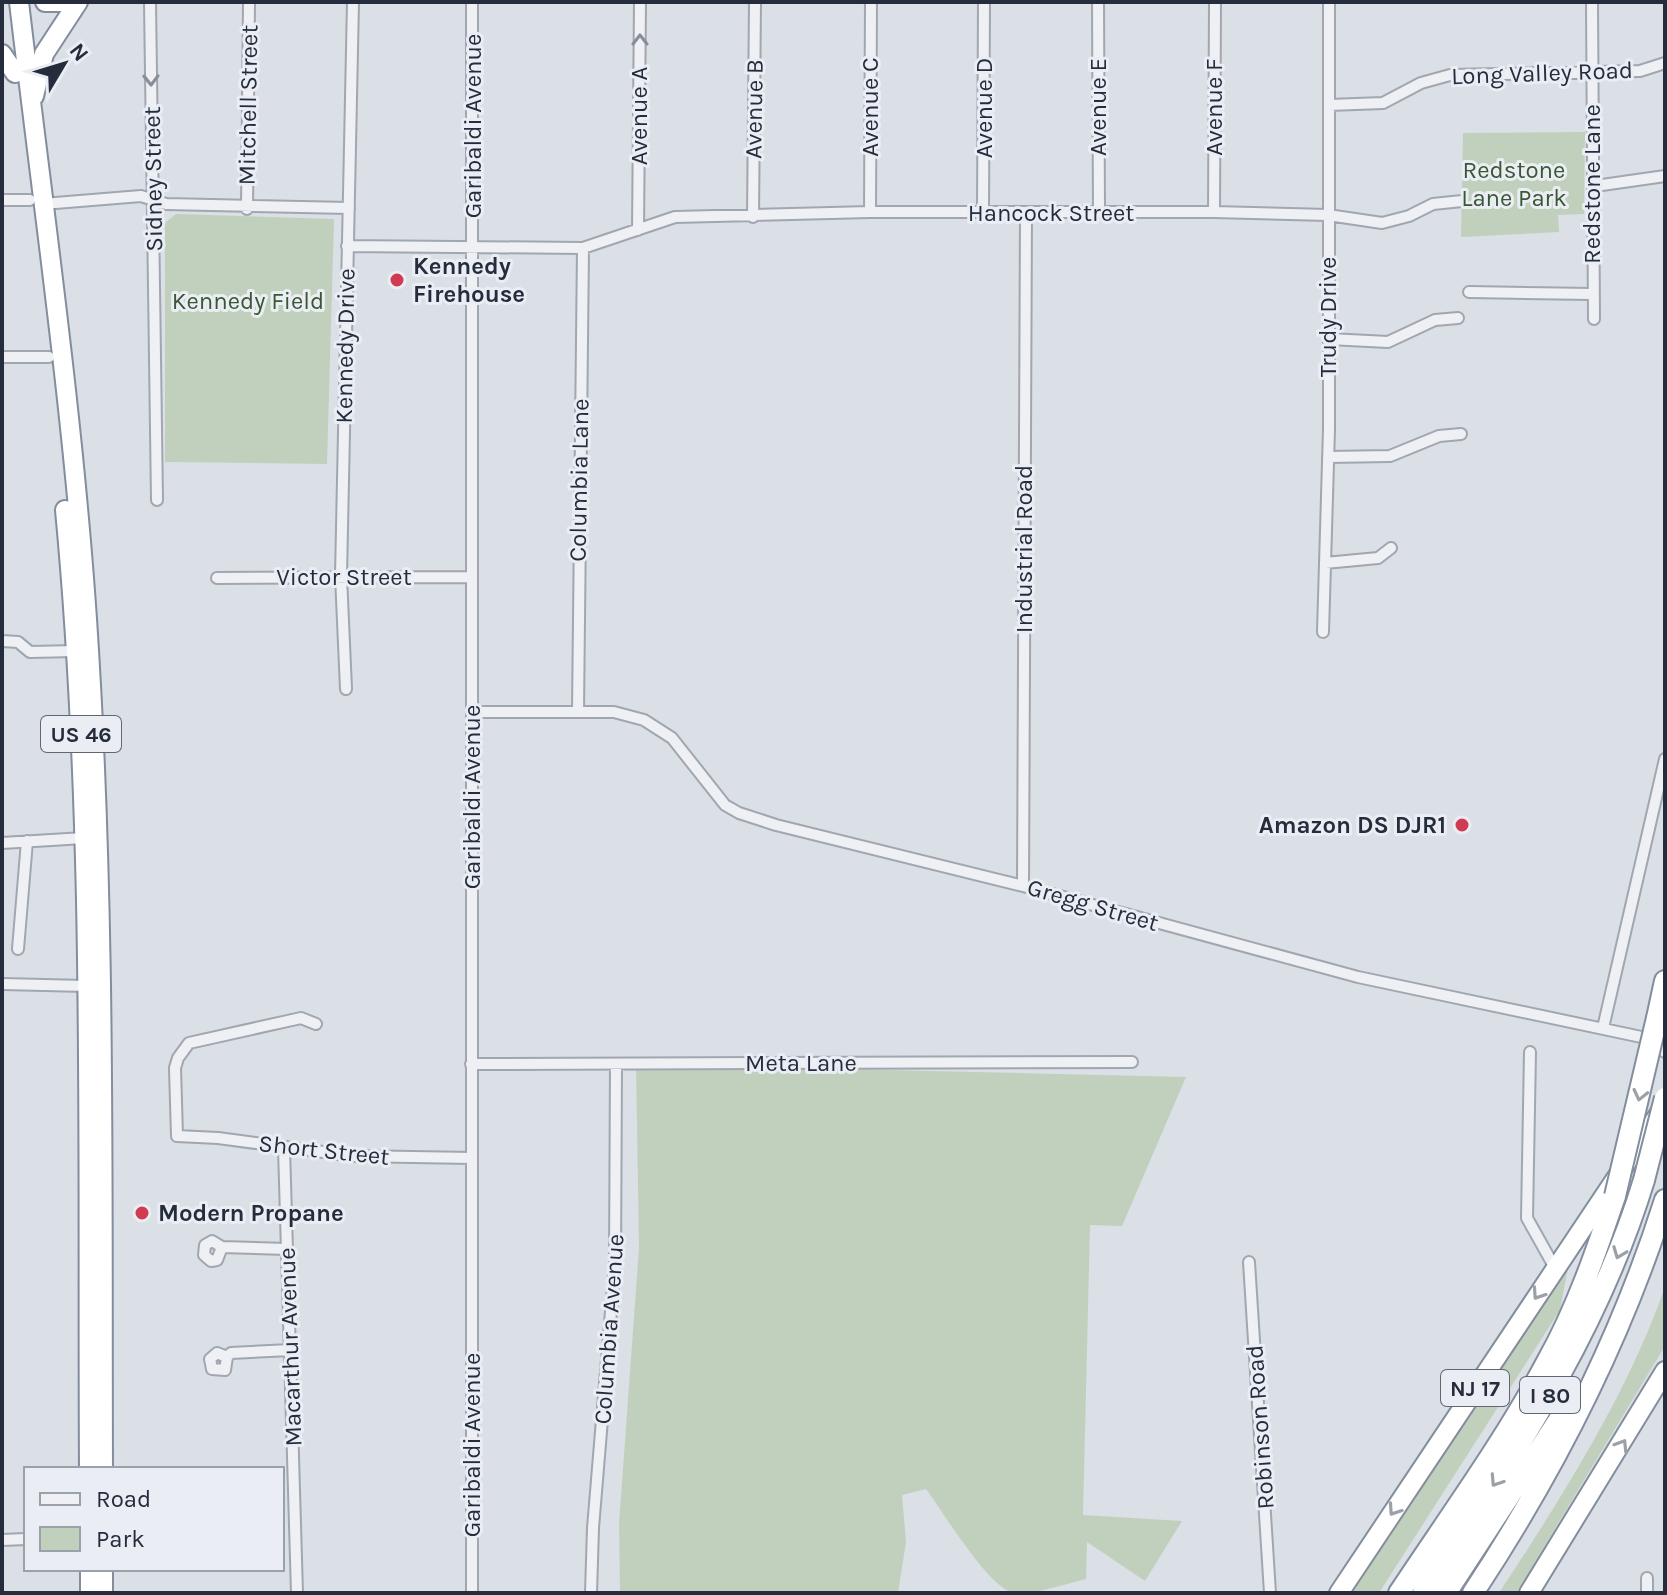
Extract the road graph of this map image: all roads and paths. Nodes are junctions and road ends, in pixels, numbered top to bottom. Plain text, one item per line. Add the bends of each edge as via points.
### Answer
1 (8, 2) edge
2 (19, 2) edge
3 (45, 2) edge
4 (61, 2) edge
5 (78, 2) edge
6 (150, 2) edge
7 (249, 2) edge
8 (353, 2) edge
9 (472, 2) edge
10 (640, 2) edge
11 (755, 2) edge
12 (871, 2) edge
13 (984, 2) edge
14 (1098, 2) edge
15 (1215, 2) edge
16 (1329, 2) edge
17 (1592, 2) edge
18 (2, 54) edge
19 (1665, 63) edge
20 (1590, 72) junction
21 (15, 73) junction
22 (1329, 105) junction
23 (31, 108) junction
24 (1665, 176) edge
25 (1595, 186) junction
26 (2, 200) edge
27 (154, 201) junction
28 (1462, 201) dead end
29 (36, 202) junction
30 (349, 208) junction
31 (247, 209) junction
32 (870, 212) junction
33 (1099, 212) junction
34 (1214, 212) junction
35 (983, 213) junction
36 (1026, 213) junction
37 (1328, 215) junction
38 (753, 217) junction
39 (638, 230) junction
40 (347, 246) junction
41 (473, 246) junction
42 (583, 248) junction
43 (1469, 292) dead end
44 (1592, 294) junction
45 (1458, 318) dead end
46 (1594, 319) dead end
47 (1329, 339) junction
48 (2, 357) edge
49 (49, 357) junction
50 (1461, 434) dead end
51 (1328, 457) junction
52 (157, 500) dead end
53 (1391, 548) dead end
54 (1325, 563) junction
55 (341, 576) junction
56 (471, 577) junction
57 (217, 578) dead end
58 (1323, 632) dead end
59 (2, 641) edge
60 (76, 651) junction
61 (346, 689) dead end
62 (473, 712) junction
63 (578, 712) junction
64 (1665, 759) edge
65 (84, 838) junction
66 (27, 841) junction
67 (2, 843) edge
68 (1023, 886) junction
69 (18, 949) dead end
70 (1665, 981) edge
71 (2, 984) edge
72 (86, 986) junction
73 (316, 1024) dead end
74 (1603, 1028) junction
75 (1645, 1039) junction
76 (1665, 1042) edge
77 (1530, 1052) dead end
78 (1665, 1052) edge
79 (1132, 1062) dead end
80 (471, 1064) junction
81 (616, 1064) junction
82 (1665, 1098) edge
83 (1665, 1105) edge
84 (284, 1148) junction
85 (472, 1158) junction
86 (1665, 1200) edge
87 (222, 1247) dead end
88 (287, 1249) junction
89 (1249, 1262) dead end
90 (1555, 1268) junction
91 (1613, 1335) junction
92 (290, 1350) junction
93 (227, 1357) dead end
94 (1665, 1371) edge
95 (89, 1467) edge
96 (103, 1467) edge
97 (288, 1476) edge
98 (24, 1539) edge
99 (2, 1540) edge
100 (90, 1571) edge
101 (103, 1571) edge
102 (1647, 1578) dead end
103 (90, 1593) edge
104 (103, 1593) edge
105 (297, 1593) edge
106 (472, 1593) edge
107 (591, 1593) edge
108 (1270, 1593) edge
109 (1339, 1593) edge
110 (1399, 1593) edge
111 (1423, 1593) edge
112 (1446, 1593) edge
113 (1473, 1593) edge
114 (1531, 1593) edge
115 (1647, 1593) edge

1 - 21 highway, US 46
2 - 23 highway, US 46
3 - 4 highway
5 - 23 highway via 44,54
6 -> 27 street, Sidney Street
7 - 31 street, Mitchell Street
8 - 30 street, Kennedy Drive
9 - 41 street, Garibaldi Avenue
39 -> 10 street, Avenue A
11 - 38 street, Avenue B
12 - 32 street, Avenue C
13 - 35 street, Avenue D
14 - 33 street, Avenue E
15 - 34 street, Avenue F
16 - 22 street, Trudy Drive
17 - 20 street, Redstone Lane
18 - 21 highway
19 - 20 street, Long Valley Road via 1640,71
20 - 22 street, Long Valley Road via 1450,75 1383,103
20 - 25 street, Redstone Lane
21 - 29 highway, US 46
22 - 37 street, Trudy Drive
23 - 29 highway, US 46
24 - 25 street
25 - 44 street, Redstone Lane
26 - 29 street
27 - 29 street via 141,196
27 - 31 street
27 - 52 street, Sidney Street
28 - 37 street, Hancock Street via 1433,204 1382,223
29 - 49 highway, US 46
29 - 96 highway, US 46 via 81,548 94,744
30 - 31 street
30 - 40 street, Kennedy Drive
32 - 35 street, Hancock Street
32 - 38 street, Hancock Street
33 - 34 street, Hancock Street
33 - 36 street, Hancock Street
34 - 37 street, Hancock Street
35 - 36 street, Hancock Street
36 - 68 street, Industrial Road
37 - 47 street, Trudy Drive
38 - 39 street, Hancock Street via 675,217
39 - 42 street, Hancock Street
40 - 41 street, Hancock Street
40 - 55 street, Kennedy Drive
41 - 42 street, Hancock Street
41 - 56 street, Garibaldi Avenue
42 - 63 street, Columbia Lane
43 - 44 street
44 - 46 street, Redstone Lane
45 - 47 street via 1435,320 1388,342
47 - 51 street, Trudy Drive
48 - 49 street
49 - 60 highway, US 46
50 - 51 street via 1439,436 1390,456
51 - 54 street, Trudy Drive
53 - 54 street via 1378,558
54 - 58 street, Trudy Drive
55 - 56 street, Victor Street
55 - 57 street, Victor Street
55 - 61 street, Kennedy Drive
56 - 62 street, Garibaldi Avenue
59 - 60 street via 18,642 30,652
60 - 65 highway, US 46
62 - 63 street, Gregg Street
62 - 80 street, Garibaldi Avenue
63 - 68 street, Gregg Street via 628,715 657,727 686,753 715,795 739,813
64 - 74 street
65 - 66 street
65 - 72 highway, US 46
66 - 67 street
66 - 69 street
68 - 74 street, Gregg Street via 1358,977
70 -> 110 highway, I 80, bridge via 1615,1196 1585,1281 1550,1358
71 - 72 street
72 - 95 highway, US 46
73 - 84 street, Short Street via 301,1018 189,1043 175,1068 177,1136
74 - 75 street, Gregg Street
75 - 76 street, Gregg Street
75 - 78 street, Gregg Street
77 - 90 street via 1527,1218
79 - 81 street, Meta Lane
80 - 81 street, Meta Lane
80 - 85 street, Garibaldi Avenue
81 - 107 street, Columbia Avenue via 615,1263
82 -> 111 highway, I 80, bridge via 1617,1260 1577,1349
83 - 90 highway, NJ 17
84 - 85 street, Short Street via 353,1156
84 - 88 street, Macarthur Avenue
85 - 106 street, Garibaldi Avenue
86 - 91 highway, I 80
87 - 88 street
88 - 92 street, Macarthur Avenue
89 - 108 street, Robinson Road
90 -> 109 highway, NJ 17
91 - 112 highway, I 80
91 - 113 highway, I 80 via 1551,1466
92 - 93 street
92 - 97 street, Macarthur Avenue
114 -> 94 highway
97 - 105 street, Macarthur Avenue
98 - 99 street
100 - 103 highway
101 - 104 highway
102 - 115 street

